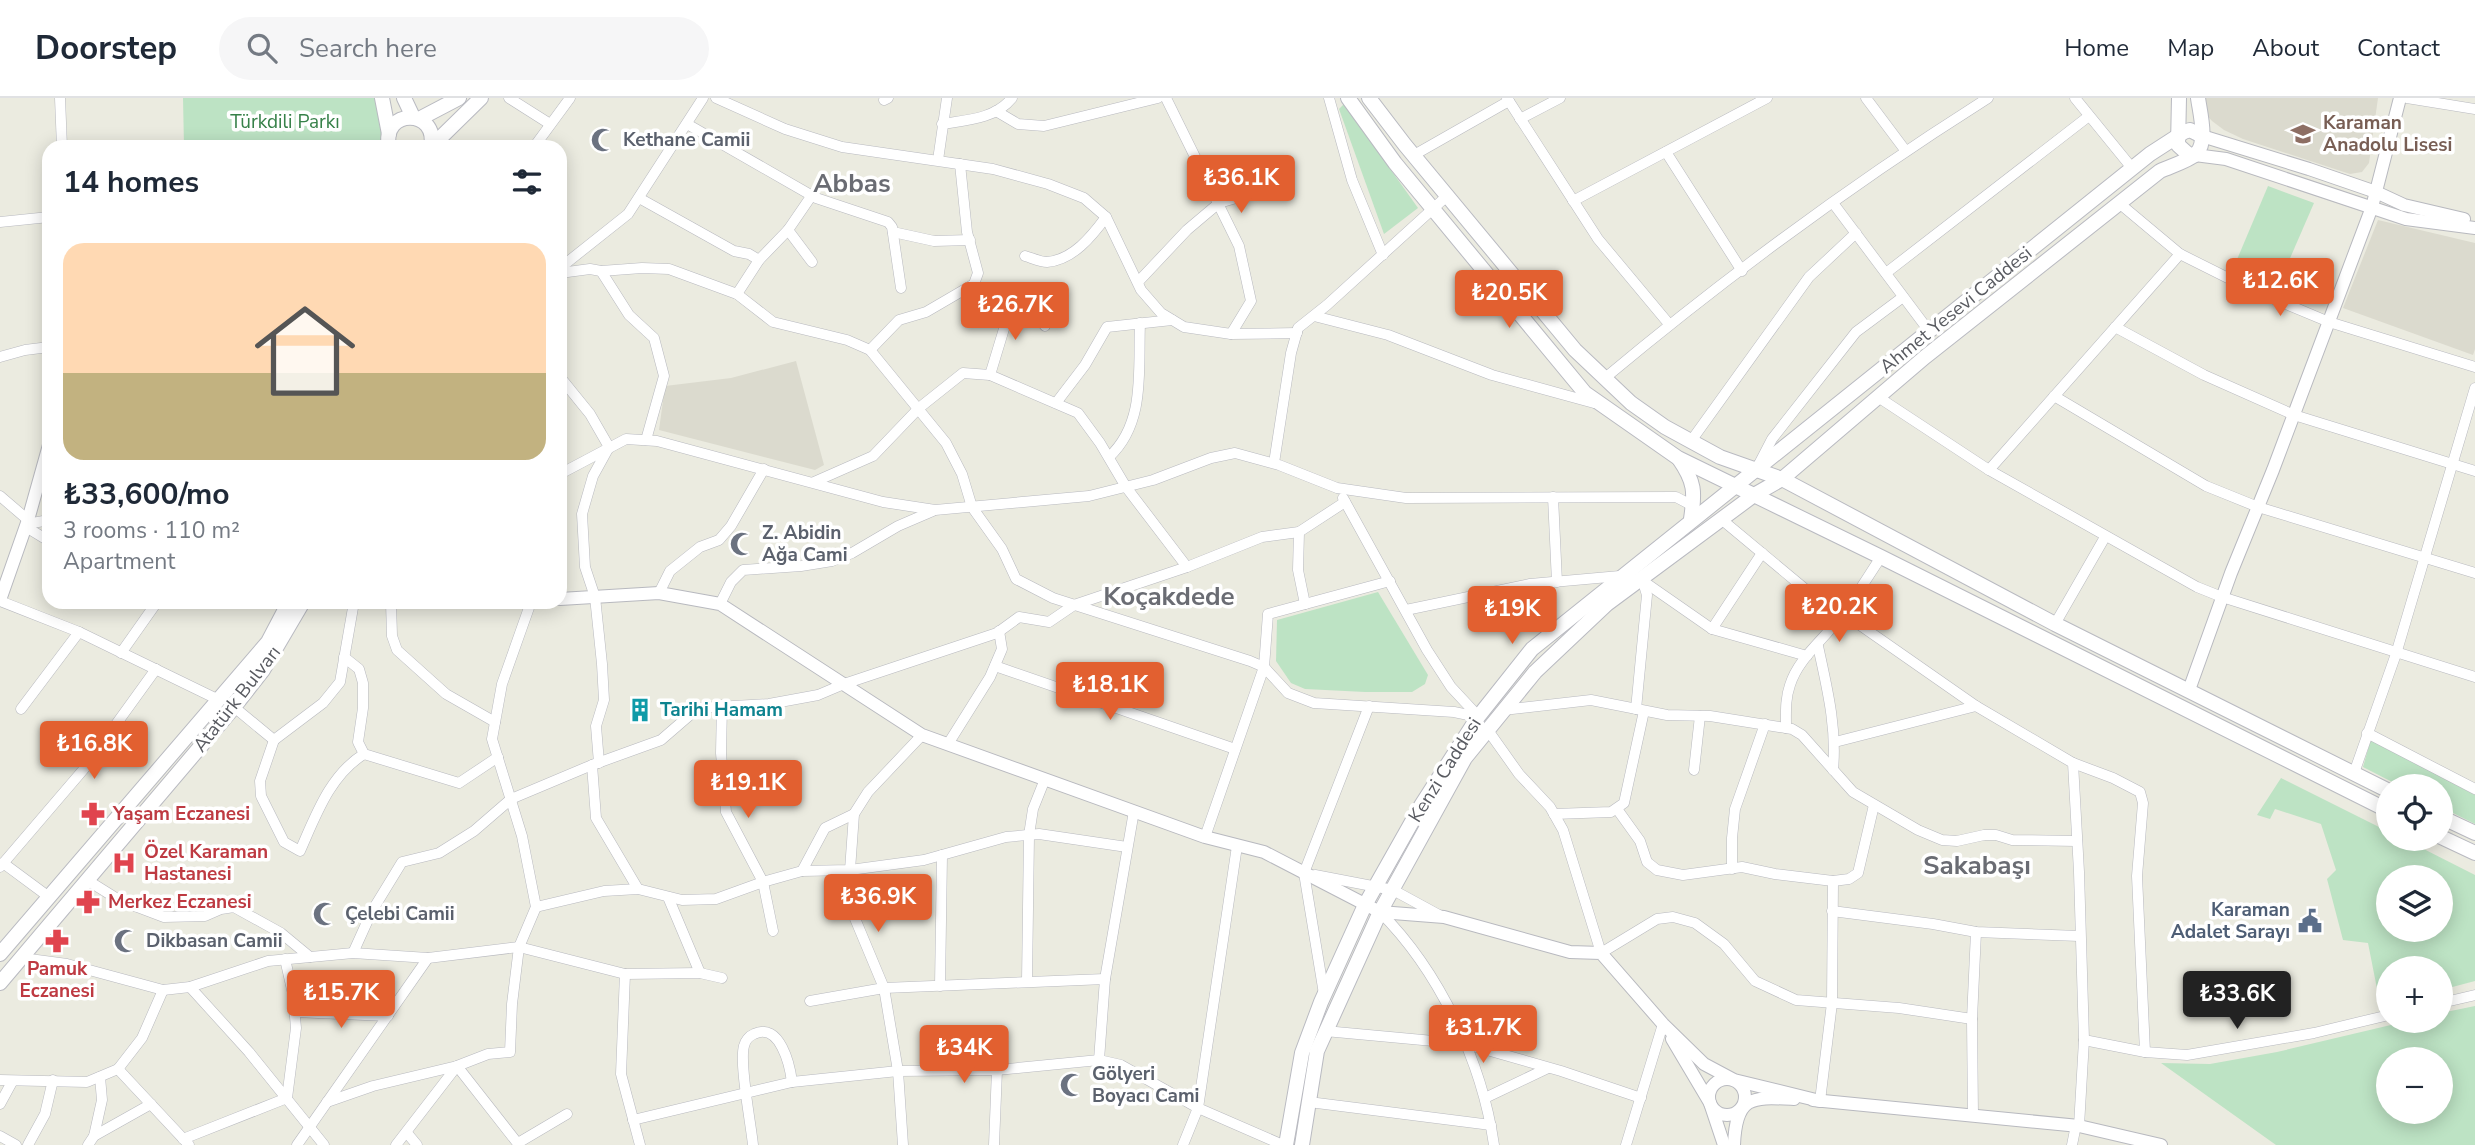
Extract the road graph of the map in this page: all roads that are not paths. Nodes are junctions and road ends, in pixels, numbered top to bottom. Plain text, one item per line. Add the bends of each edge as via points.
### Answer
1 (60, 98) edge
2 (382, 98) edge
3 (404, 98) edge
4 (458, 98) edge
5 (481, 98) edge
6 (509, 98) edge
7 (570, 98) edge
8 (703, 98) edge
9 (716, 98) edge
10 (947, 98) edge
11 (1012, 98) edge
12 (1158, 98) edge
13 (1166, 98) edge
14 (1329, 98) edge
15 (1348, 98) edge
16 (1560, 98) edge
17 (1766, 98) edge
18 (1866, 98) edge
19 (1988, 98) edge
20 (2075, 98) edge
21 (2179, 98) edge
22 (2198, 98) edge
23 (2400, 98) edge
24 (2407, 98) edge
25 (1372, 99) edge
26 (1508, 99) edge
27 (2475, 109) edge
28 (996, 111) junction
29 (2089, 116) junction
30 (416, 118) junction
31 (1520, 119) junction
32 (550, 124) junction
33 (687, 124) junction
34 (942, 124) junction
35 (2178, 136) junction
36 (2202, 136) junction
37 (62, 140) edge
38 (389, 140) edge
39 (431, 140) edge
40 (437, 140) edge
41 (539, 140) edge
42 (1905, 150) junction
43 (1666, 152) junction
44 (1413, 155) junction
45 (2196, 155) junction
46 (938, 160) junction
47 (960, 164) junction
48 (2132, 168) junction
49 (1270, 187) dead end
50 (2376, 192) junction
51 (812, 195) junction
52 (1447, 196) junction
53 (639, 198) junction
54 (1573, 201) junction
55 (1219, 203) junction
56 (1833, 203) junction
57 (2119, 203) junction
58 (2372, 207) junction
59 (1434, 210) junction
60 (1105, 217) junction
61 (42, 218) edge
62 (0, 222) edge
63 (2475, 222) edge
64 (2475, 228) edge
65 (788, 230) junction
66 (893, 232) junction
67 (1856, 233) junction
68 (970, 240) junction
69 (2180, 254) junction
70 (1383, 255) junction
71 (1025, 256) dead end
72 (760, 260) junction
73 (812, 262) dead end
74 (567, 264) edge
75 (567, 270) edge
76 (601, 271) junction
77 (1742, 271) junction
78 (1885, 273) junction
79 (1138, 282) junction
80 (901, 288) dead end
81 (737, 294) junction
82 (1903, 297) junction
83 (1314, 316) junction
84 (1172, 320) junction
85 (2329, 322) junction
86 (1140, 323) junction
87 (1670, 324) junction
88 (1045, 326) dead end
89 (2115, 327) junction
90 (1929, 331) junction
91 (1297, 333) junction
92 (1231, 334) junction
93 (42, 348) edge
94 (870, 350) junction
95 (0, 357) edge
96 (2475, 367) edge
97 (990, 375) junction
98 (1605, 378) junction
99 (567, 386) edge
100 (2475, 388) edge
101 (2054, 396) junction
102 (1878, 397) junction
103 (1056, 403) junction
104 (1600, 404) junction
105 (919, 408) junction
106 (2294, 415) junction
107 (646, 440) junction
108 (1691, 441) junction
109 (609, 447) junction
110 (1109, 457) junction
111 (1678, 458) junction
112 (1274, 463) junction
113 (2453, 465) junction
114 (764, 469) junction
115 (42, 470) edge
116 (567, 470) edge
117 (1757, 470) junction
118 (1989, 470) junction
119 (2475, 471) edge
120 (1782, 479) junction
121 (814, 482) junction
122 (1736, 485) junction
123 (1693, 486) junction
124 (1126, 487) junction
125 (1337, 488) junction
126 (1754, 495) junction
127 (0, 496) edge
128 (1553, 497) junction
129 (1676, 497) junction
130 (1345, 502) junction
131 (2258, 507) junction
132 (972, 508) junction
133 (935, 510) junction
134 (1692, 512) junction
135 (1721, 519) junction
136 (42, 521) edge
137 (27, 524) junction
138 (1299, 532) junction
139 (42, 536) edge
140 (2105, 537) junction
141 (1762, 553) junction
142 (1881, 557) junction
143 (2426, 557) junction
144 (1187, 567) junction
145 (2475, 573) edge
146 (1620, 576) junction
147 (1390, 581) junction
148 (1557, 582) junction
149 (659, 593) junction
150 (595, 597) junction
151 (2222, 597) junction
152 (567, 599) edge
153 (0, 601) edge
154 (720, 604) junction
155 (1305, 604) junction
156 (1074, 605) junction
157 (152, 609) edge
158 (285, 609) edge
159 (300, 609) edge
160 (353, 609) edge
161 (391, 609) edge
162 (529, 609) edge
163 (1406, 610) junction
164 (1840, 618) junction
165 (2055, 625) junction
166 (1712, 629) junction
167 (999, 631) junction
168 (79, 632) junction
169 (1818, 646) junction
170 (121, 653) junction
171 (2396, 654) junction
172 (1807, 656) junction
173 (344, 657) junction
174 (995, 666) junction
175 (1264, 667) junction
176 (156, 669) junction
177 (2475, 677) edge
178 (844, 684) junction
179 (2189, 690) junction
180 (219, 701) junction
181 (722, 705) junction
182 (1369, 706) junction
183 (1976, 706) junction
184 (234, 707) junction
185 (21, 709) dead end
186 (1502, 710) junction
187 (1640, 710) junction
188 (1478, 716) junction
189 (1700, 716) junction
190 (495, 722) junction
191 (1765, 724) junction
192 (1786, 728) junction
193 (1487, 729) junction
194 (2367, 733) junction
195 (922, 735) junction
196 (274, 740) junction
197 (1835, 742) junction
198 (948, 744) junction
199 (1236, 749) junction
200 (364, 754) junction
201 (498, 757) junction
202 (2073, 763) junction
203 (595, 764) junction
204 (1694, 770) dead end
205 (1833, 770) junction
206 (2354, 773) junction
207 (1045, 779) junction
208 (2376, 784) edge
209 (2475, 789) edge
210 (511, 799) junction
211 (2376, 804) edge
212 (1874, 805) junction
213 (1617, 809) junction
214 (1133, 811) junction
215 (854, 814) junction
216 (1554, 814) junction
217 (2453, 823) edge
218 (2475, 833) edge
219 (1029, 835) junction
220 (1205, 838) junction
221 (2077, 841) junction
222 (2453, 843) edge
223 (1237, 846) junction
224 (1127, 847) junction
225 (2475, 853) edge
226 (942, 855) junction
227 (2, 865) edge
228 (1732, 869) junction
229 (850, 870) junction
230 (802, 871) junction
231 (1304, 873) junction
232 (87, 880) junction
233 (1833, 881) junction
234 (763, 882) junction
235 (1376, 885) junction
236 (638, 889) junction
237 (1392, 890) junction
238 (49, 897) junction
239 (668, 897) junction
240 (1365, 905) junction
241 (536, 907) junction
242 (1832, 911) junction
243 (1380, 912) junction
244 (1444, 917) junction
245 (773, 931) dead end
246 (1976, 932) junction
247 (2079, 936) junction
248 (519, 947) junction
249 (353, 953) junction
250 (1601, 953) junction
251 (0, 954) edge
252 (310, 957) junction
253 (22, 958) junction
254 (428, 958) junction
255 (285, 959) junction
256 (700, 973) junction
257 (625, 974) junction
258 (722, 978) dead end
259 (1105, 979) junction
260 (1027, 981) junction
261 (0, 983) edge
262 (940, 986) junction
263 (190, 987) junction
264 (884, 988) junction
265 (163, 990) junction
266 (1325, 994) junction
267 (2475, 995) edge
268 (2453, 1000) edge
269 (810, 1001) dead end
270 (1832, 1003) junction
271 (295, 1012) junction
272 (388, 1017) junction
273 (2376, 1018) edge
274 (1972, 1020) junction
275 (1662, 1024) junction
276 (1325, 1031) junction
277 (2084, 1041) junction
278 (1466, 1044) junction
279 (2146, 1052) junction
280 (1099, 1060) junction
281 (457, 1066) junction
282 (1548, 1068) junction
283 (118, 1069) junction
284 (997, 1069) junction
285 (898, 1071) junction
286 (100, 1077) junction
287 (0, 1080) edge
288 (53, 1080) junction
289 (1734, 1080) junction
290 (12, 1082) junction
291 (792, 1082) junction
292 (747, 1094) junction
293 (286, 1098) junction
294 (1485, 1098) junction
295 (1641, 1098) junction
296 (1820, 1101) junction
297 (327, 1102) junction
298 (1309, 1102) junction
299 (1710, 1103) junction
300 (0, 1104) edge
301 (151, 1104) junction
302 (1743, 1106) junction
303 (1198, 1108) junction
304 (567, 1114) dead end
305 (1973, 1116) junction
306 (633, 1120) junction
307 (1491, 1125) junction
308 (2078, 1125) junction
309 (310, 1127) junction
310 (407, 1133) junction
311 (0, 1136) edge
312 (91, 1140) edge
313 (186, 1142) edge
314 (518, 1144) edge
315 (16, 1145) edge
316 (28, 1145) edge
317 (297, 1145) edge
318 (324, 1145) edge
319 (396, 1145) edge
320 (417, 1145) edge
321 (640, 1145) edge
322 (753, 1145) edge
323 (903, 1145) edge
324 (994, 1145) edge
325 (1183, 1145) edge
326 (1284, 1145) edge
327 (1302, 1145) edge
328 (1494, 1145) edge
329 (1626, 1145) edge
330 (1724, 1145) edge
331 (1734, 1145) edge
332 (2072, 1145) edge
333 (2161, 1145) edge

1 - 37 street
2 - 38 main road
3 - 30 main road
4 - 30 main road
5 - 40 main road
6 - 32 street
7 - 32 street
8 - 33 street
9 - 46 street via 785,129 842,147
10 - 34 street
11 - 28 street
12 - 28 street via 1044,126 1018,124
13 - 55 street
14 - 70 street via 1352,180
15 - 59 main road
16 - 31 street
17 - 43 street
18 - 42 street
19 - 42 street
20 - 29 street
21 - 35 main road
22 - 36 main road
23 - 50 street
24 - 27 street
25 - 44 main road
26 - 31 street
26 - 44 street
28 - 34 street via 983,118
29 - 48 street
29 - 78 street
30 - 38 main road via 396,123
30 - 39 main road via 425,123
31 - 54 street
32 - 41 street
33 - 51 street
33 - 53 street
34 - 46 street
35 - 36 main road via 2190,130
35 - 45 main road via 2182,150
35 - 48 main road, Ahmet Yesevi Caddesi
36 - 45 main road
36 - 50 street
42 - 56 street
43 - 54 street
43 - 77 street
44 - 52 main road
45 - 57 main road, Ahmet Yesevi Caddesi via 2160,171
45 - 58 street via 2226,159
46 - 47 street
47 - 60 street via 1048,184 1084,198
47 - 68 street
48 - 90 main road, Ahmet Yesevi Caddesi
49 - 55 street
50 - 58 street
50 - 63 street via 2404,205
51 - 65 street
51 - 66 street via 888,222
52 - 59 street
52 - 98 main road via 1575,350
53 - 72 street via 734,251
53 - 74 street via 628,214
54 - 87 street via 1598,239
55 - 79 street via 1186,230
55 - 92 street via 1239,246 1251,301
56 - 67 street
56 - 77 street
57 - 69 street
57 - 102 main road, Ahmet Yesevi Caddesi
58 - 64 street via 2406,219
58 - 85 street
59 - 70 street
59 - 104 main road via 1585,393
60 - 71 street via 1072,252 1050,262
60 - 79 street
61 - 62 street
65 - 72 street
65 - 73 street
66 - 68 street via 934,241
66 - 80 street
67 - 78 street
67 - 108 street via 1809,277
68 - 94 street via 978,273 974,284 926,312 900,320
69 - 85 street
69 - 89 street
70 - 83 street
72 - 81 street
75 - 76 street
76 - 81 street via 669,269
76 - 107 street via 629,315 654,338 664,376
77 - 87 street
78 - 82 street
79 - 84 street via 1161,313
81 - 94 street via 772,322
82 - 90 street
82 - 117 street via 1856,332 1772,439
83 - 91 street
83 - 104 street via 1388,335 1492,375
84 - 86 street
84 - 92 street via 1184,327
85 - 96 street
85 - 106 street
86 - 103 street via 1107,327
86 - 110 street via 1136,414 1123,443
87 - 98 street
88 - 97 street via 1019,303 1010,309
89 - 101 street
89 - 106 street via 2204,375
90 - 117 main road, Ahmet Yesevi Caddesi
91 - 92 street
91 - 112 street
93 - 95 street
94 - 105 street
97 - 103 street
97 - 105 street via 963,373
98 - 108 main road via 1631,403
99 - 109 street
100 - 113 street
101 - 118 street
101 - 131 street via 2206,486
102 - 118 street
102 - 120 main road, Ahmet Yesevi Caddesi
103 - 110 street via 1078,413
104 - 111 main road
105 - 121 street via 873,457
105 - 132 street via 946,443
106 - 113 street
106 - 131 street
107 - 109 street via 626,439
107 - 114 street
108 - 117 main road
109 - 116 street
109 - 150 street via 593,477 582,514 585,567
110 - 124 street
111 - 122 main road
111 - 123 main road
112 - 124 street via 1235,453
112 - 125 street
113 - 119 street
113 - 143 street
114 - 121 street
114 - 149 street via 732,526 719,540 700,547 670,570
115 - 137 street
117 - 120 main road
117 - 122 main road, Ahmet Yesevi Caddesi
118 - 140 street
120 - 126 main road, Ahmet Yesevi Caddesi
120 - 165 main road
121 - 133 street via 883,502
122 - 126 main road
122 - 134 main road, Kenzi Caddesi
123 - 129 street
123 - 134 main road
124 - 132 street via 1089,496
124 - 144 street
125 - 128 street via 1406,498
125 - 130 street
126 - 135 main road, Kenzi Caddesi
126 - 142 main road
127 - 137 street
128 - 129 street
128 - 148 street
129 - 134 street
130 - 138 street
130 - 147 street
131 - 143 street
131 - 151 street
132 - 133 street
132 - 156 street via 1002,549 1016,579
133 - 154 street via 832,561 743,570
134 - 146 main road, Kenzi Caddesi
135 - 141 street
135 - 186 main road, Kenzi Caddesi via 1607,604
136 - 137 street
137 - 139 street
137 - 153 street
138 - 144 street via 1262,537
138 - 155 street via 1298,570
140 - 151 street
140 - 165 street
141 - 164 street
141 - 166 street
142 - 164 street
142 - 211 main road
143 - 145 street
143 - 171 street
144 - 156 street
146 - 148 street
146 - 188 main road, Kenzi Caddesi via 1532,649
147 - 155 street
147 - 163 street
148 - 163 street
149 - 150 street
149 - 154 street
150 - 152 street
150 - 203 street via 604,700 596,726
151 - 171 street
151 - 179 street
153 - 168 street
154 - 178 street
155 - 175 street via 1268,614
156 - 167 street via 1049,622 1019,617
156 - 175 street
157 - 170 street
158 - 180 main road, Atatürk Bulvarı via 268,642
159 - 184 main road, Atatürk Bulvarı via 263,670
160 - 173 street
161 - 190 street via 397,650 446,694
162 - 190 street via 502,684
163 - 188 street via 1451,687
164 - 169 street
164 - 183 street via 1857,623
165 - 179 main road
166 - 172 street
166 - 187 street via 1643,581 1647,595
167 - 174 street via 1002,649
167 - 178 street
168 - 170 street
168 - 185 street
169 - 172 street
169 - 197 street
170 - 176 street
171 - 177 street
171 - 194 street
172 - 192 street via 1790,682
173 - 196 street via 340,682 323,703
173 - 200 street via 359,669 363,683 358,742
174 - 198 street
174 - 199 street
175 - 182 street via 1288,693 1314,703
175 - 199 street
176 - 180 street
176 - 227 street via 83,770
178 - 181 street via 818,695 769,704
178 - 195 street
179 - 206 main road
180 - 238 main road, Atatürk Bulvarı
181 - 203 street via 698,708 661,740
181 - 234 street via 726,812
182 - 188 street
182 - 231 street
183 - 197 street
183 - 202 street
184 - 196 street
184 - 232 main road, Atatürk Bulvarı
186 - 187 street via 1591,700
186 - 193 main road, Kenzi Caddesi
187 - 189 street
187 - 213 street via 1627,796
188 - 235 main road, Kenzi Caddesi
189 - 191 street
189 - 204 street
190 - 201 street via 492,739
191 - 192 street
191 - 228 street via 1735,809
192 - 205 street via 1802,734
193 - 216 street
193 - 237 main road, Kenzi Caddesi via 1465,758
194 - 206 street
194 - 209 street
195 - 198 street
195 - 215 street via 868,792
196 - 200 street via 260,780 261,796 284,842 300,850 330,788 349,763
197 - 205 street
198 - 207 street
199 - 220 street
200 - 201 street via 459,783
201 - 210 street
202 - 221 street
202 - 279 street via 2140,792 2143,803 2137,876
203 - 210 street
203 - 236 street via 596,818
205 - 212 street via 1853,792
206 - 208 main road
207 - 214 street
207 - 219 street via 1032,809
210 - 241 street
210 - 249 street via 439,853 402,862
212 - 221 street via 1942,840 1996,835 2012,840
212 - 233 street via 1858,873
213 - 216 street
213 - 228 street via 1640,841 1647,862 1657,870 1683,875
214 - 220 street
214 - 224 street
215 - 229 street
215 - 230 street via 825,828
216 - 250 street
217 - 218 main road
219 - 224 street
219 - 226 street via 1006,836
219 - 260 street
220 - 223 street
221 - 247 street
222 - 225 main road
223 - 231 street via 1264,852
223 - 303 street
224 - 259 street
226 - 229 street
226 - 262 street
227 - 238 street
228 - 233 street
229 - 230 street
229 - 264 street via 851,909
230 - 234 street
231 - 235 street
231 - 240 street
231 - 266 street
232 - 252 street via 119,900 164,918 205,916 234,907 281,933
232 - 253 main road, Atatürk Bulvarı
233 - 242 street
234 - 239 street via 716,899
234 - 245 street
235 - 237 street
235 - 240 main road, Kenzi Caddesi
236 - 239 street
236 - 241 street via 604,891
237 - 243 main road, Kenzi Caddesi
237 - 244 street
238 - 251 main road, Atatürk Bulvarı
239 - 256 street
240 - 243 street
240 - 266 main road, Kenzi Caddesi
241 - 248 street
242 - 246 street
242 - 270 street
243 - 244 street
243 - 276 main road, Kenzi Caddesi
243 - 278 street via 1420,961
244 - 250 street via 1570,953
246 - 247 street
246 - 274 street
247 - 277 street
248 - 254 street
248 - 257 street
248 - 281 street via 510,1052 488,1054
249 - 252 street
249 - 254 street
250 - 270 street via 1657,919 1672,917 1695,923 1724,944 1755,981 1796,1000
250 - 275 street
252 - 255 street
253 - 261 main road, Atatürk Bulvarı
253 - 265 street via 67,964
254 - 272 street
255 - 263 street
255 - 271 street
256 - 257 street
256 - 258 street
257 - 306 street via 621,1074
259 - 260 street
259 - 280 street
260 - 262 street
262 - 264 street
263 - 265 street
263 - 293 street
264 - 269 street
264 - 285 street
265 - 283 street via 142,1038
266 - 326 main road, Kenzi Caddesi via 1301,1053
267 - 268 street
270 - 274 street
270 - 296 street
271 - 272 street
271 - 293 street
272 - 297 street
273 - 279 street via 2187,1055
274 - 305 street
275 - 289 street via 1704,1064
275 - 295 street
275 - 299 street
276 - 278 street
276 - 298 main road, Kenzi Caddesi
277 - 279 street
277 - 308 street
278 - 282 street
278 - 294 street
280 - 284 street
280 - 303 street via 1121,1065
281 - 297 street
281 - 310 street
281 - 314 street
282 - 294 street
282 - 295 street
283 - 286 street
283 - 301 street
284 - 285 street
284 - 324 street
285 - 291 street
285 - 323 street
286 - 288 street via 87,1082
286 - 312 street via 102,1100
287 - 290 street
288 - 290 street
288 - 316 street via 45,1114
289 - 296 street
289 - 299 street via 1714,1084
289 - 302 street via 1745,1091
290 - 300 street
291 - 292 street
291 - 292 street via 776,1038 756,1033 744,1047
292 - 306 street
292 - 322 street
293 - 309 street
293 - 313 street
294 - 307 street
295 - 329 street
296 - 302 street via 1758,1098
296 - 305 street
297 - 309 street
298 - 307 street
298 - 327 main road, Kenzi Caddesi
299 - 302 street via 1726,1115
299 - 330 street
301 - 312 street
301 - 313 street
302 - 331 street
303 - 325 street
303 - 326 street
304 - 314 street
305 - 308 street
306 - 321 street
307 - 328 street
308 - 332 street
308 - 333 street
309 - 317 street
309 - 318 street
310 - 319 street
310 - 320 street
311 - 315 street

